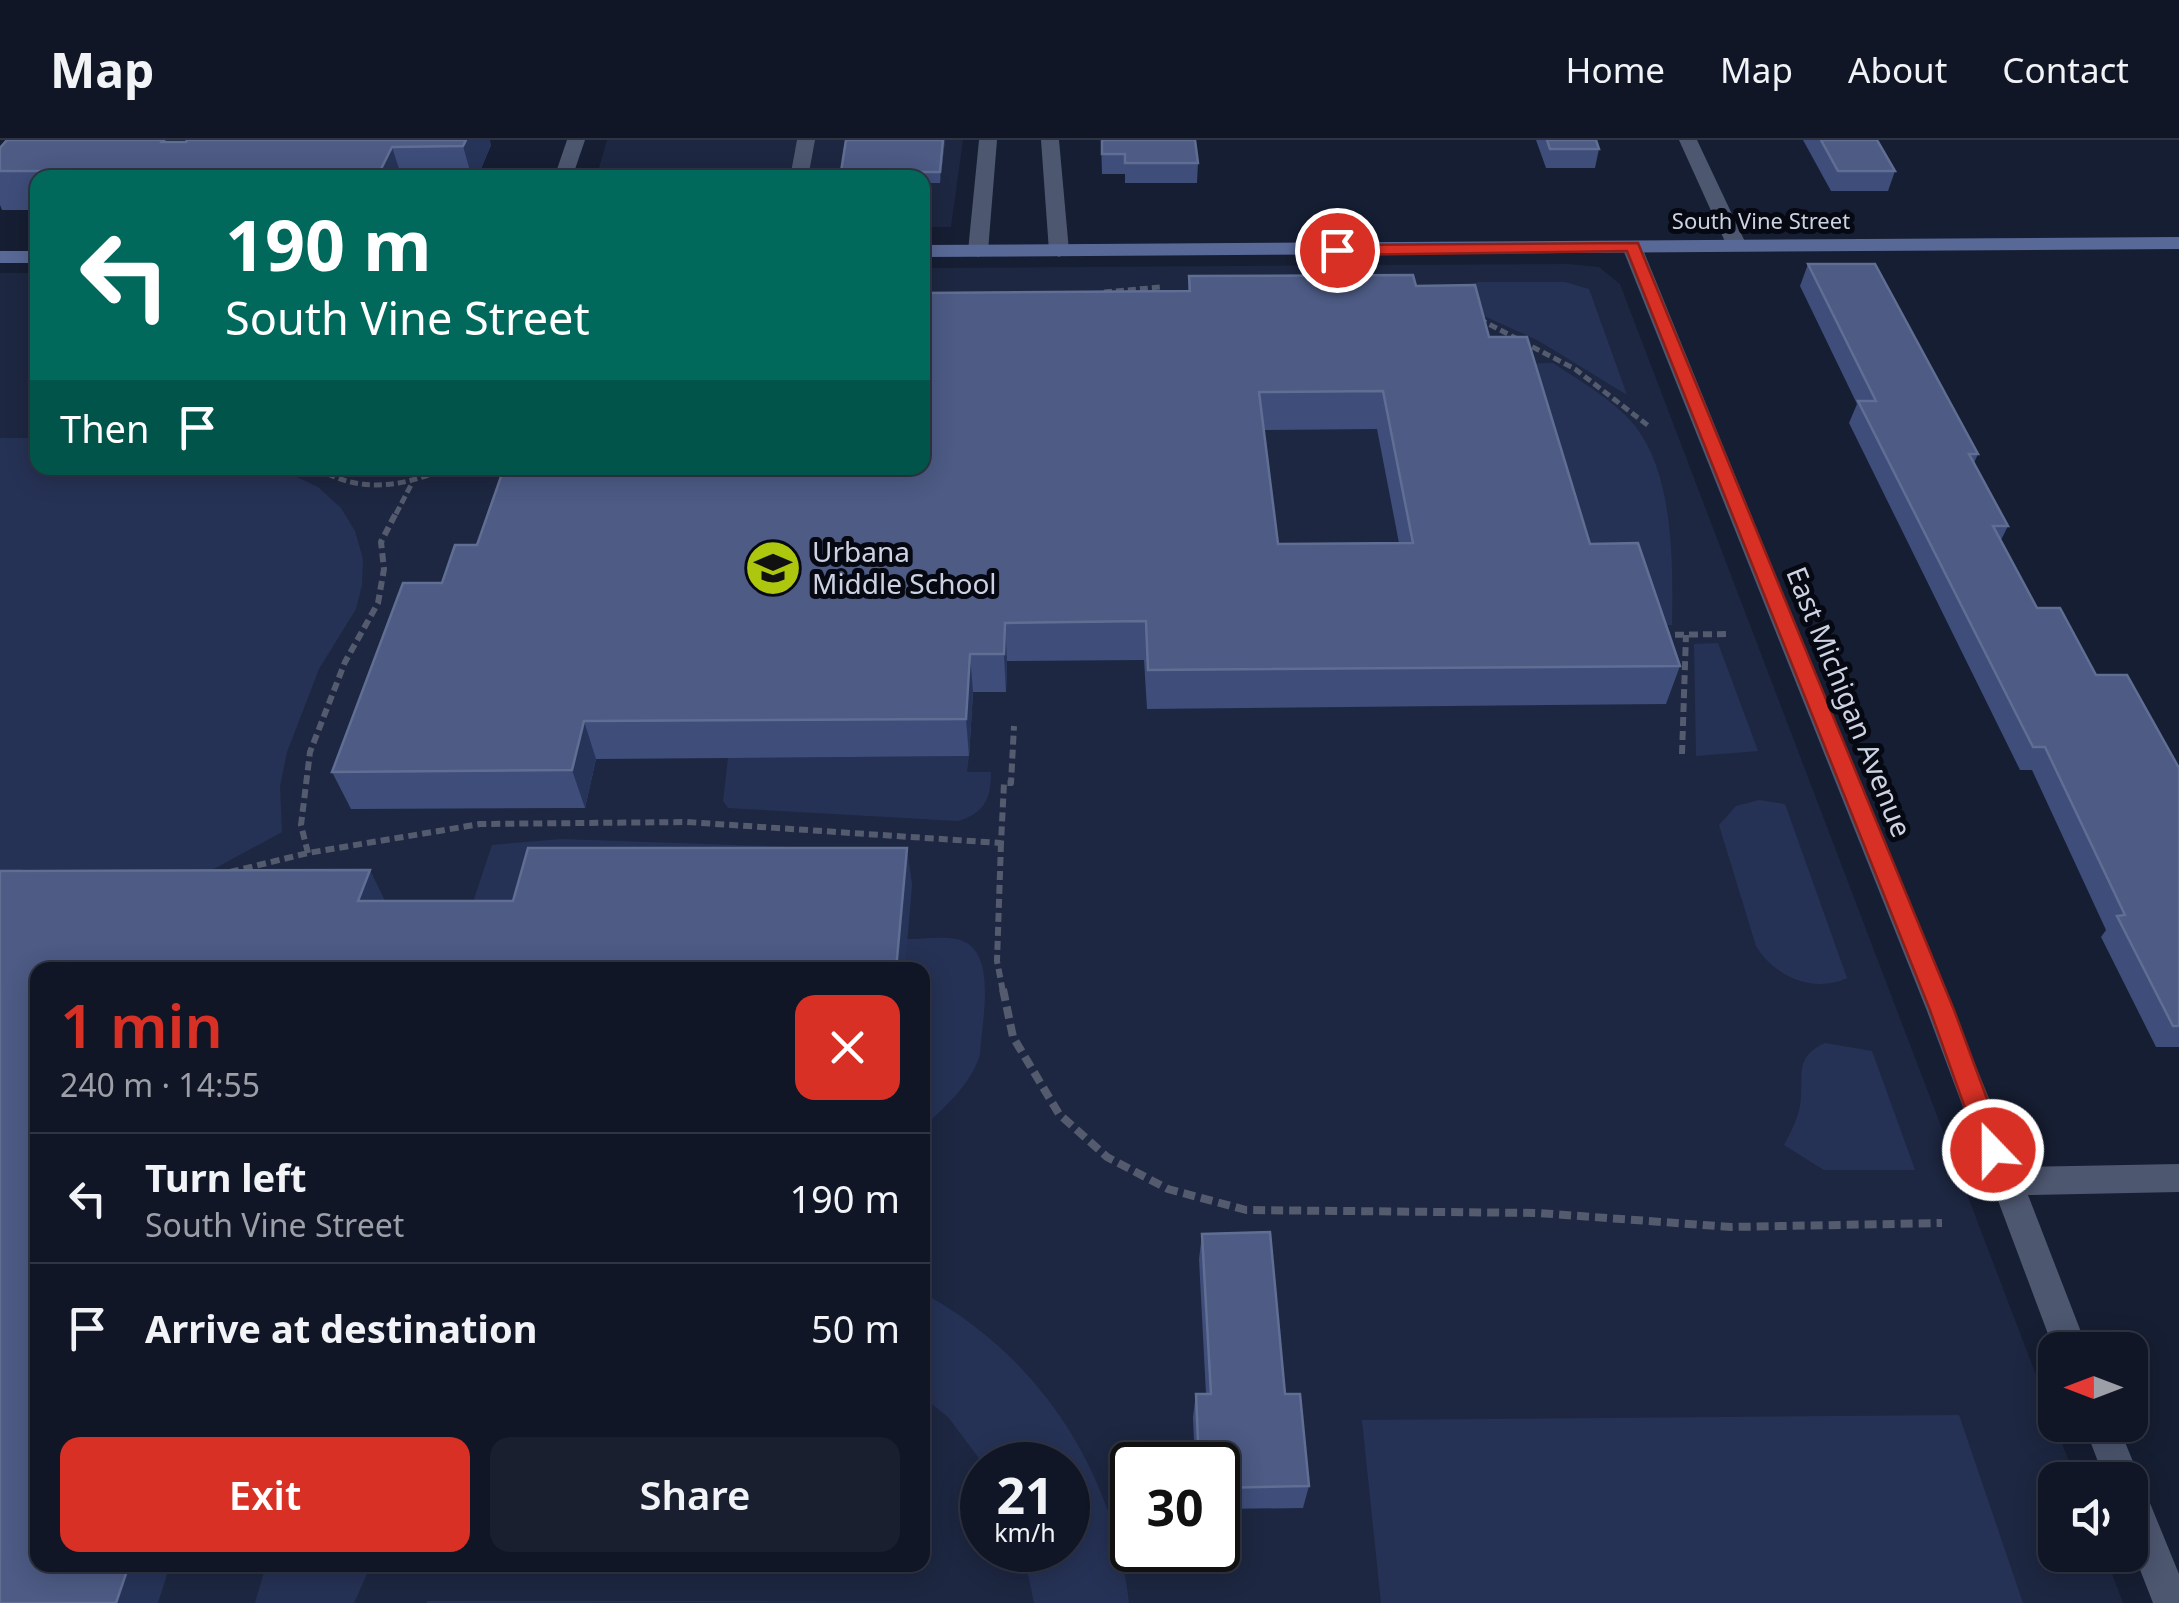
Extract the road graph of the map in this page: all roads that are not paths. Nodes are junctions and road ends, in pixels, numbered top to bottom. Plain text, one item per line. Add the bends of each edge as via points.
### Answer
1 (576, 140) edge
2 (806, 140) edge
3 (988, 140) edge
4 (1050, 140) edge
5 (1688, 140) edge
6 (565, 170) edge
7 (800, 170) edge
8 (2179, 244) edge
9 (1632, 246) junction
10 (1736, 246) junction
11 (978, 250) junction
12 (1059, 250) junction
13 (930, 251) edge
14 (30, 256) edge
15 (0, 257) edge
16 (2179, 1178) edge
17 (2005, 1181) junction
18 (2064, 1332) edge
19 (2148, 1543) edge
20 (2172, 1603) edge

1 - 6 street
2 - 7 street
3 - 11 street
4 - 12 street
5 - 10 street
8 - 10 main road, South Vine Street
9 - 10 main road, South Vine Street
9 - 12 main road, South Vine Street
9 - 17 street, East Michigan Avenue via 1935,992
11 - 12 main road, South Vine Street
11 - 13 main road, South Vine Street
14 - 15 main road
16 - 17 street
17 - 18 street, East Michigan Avenue
19 - 20 street

